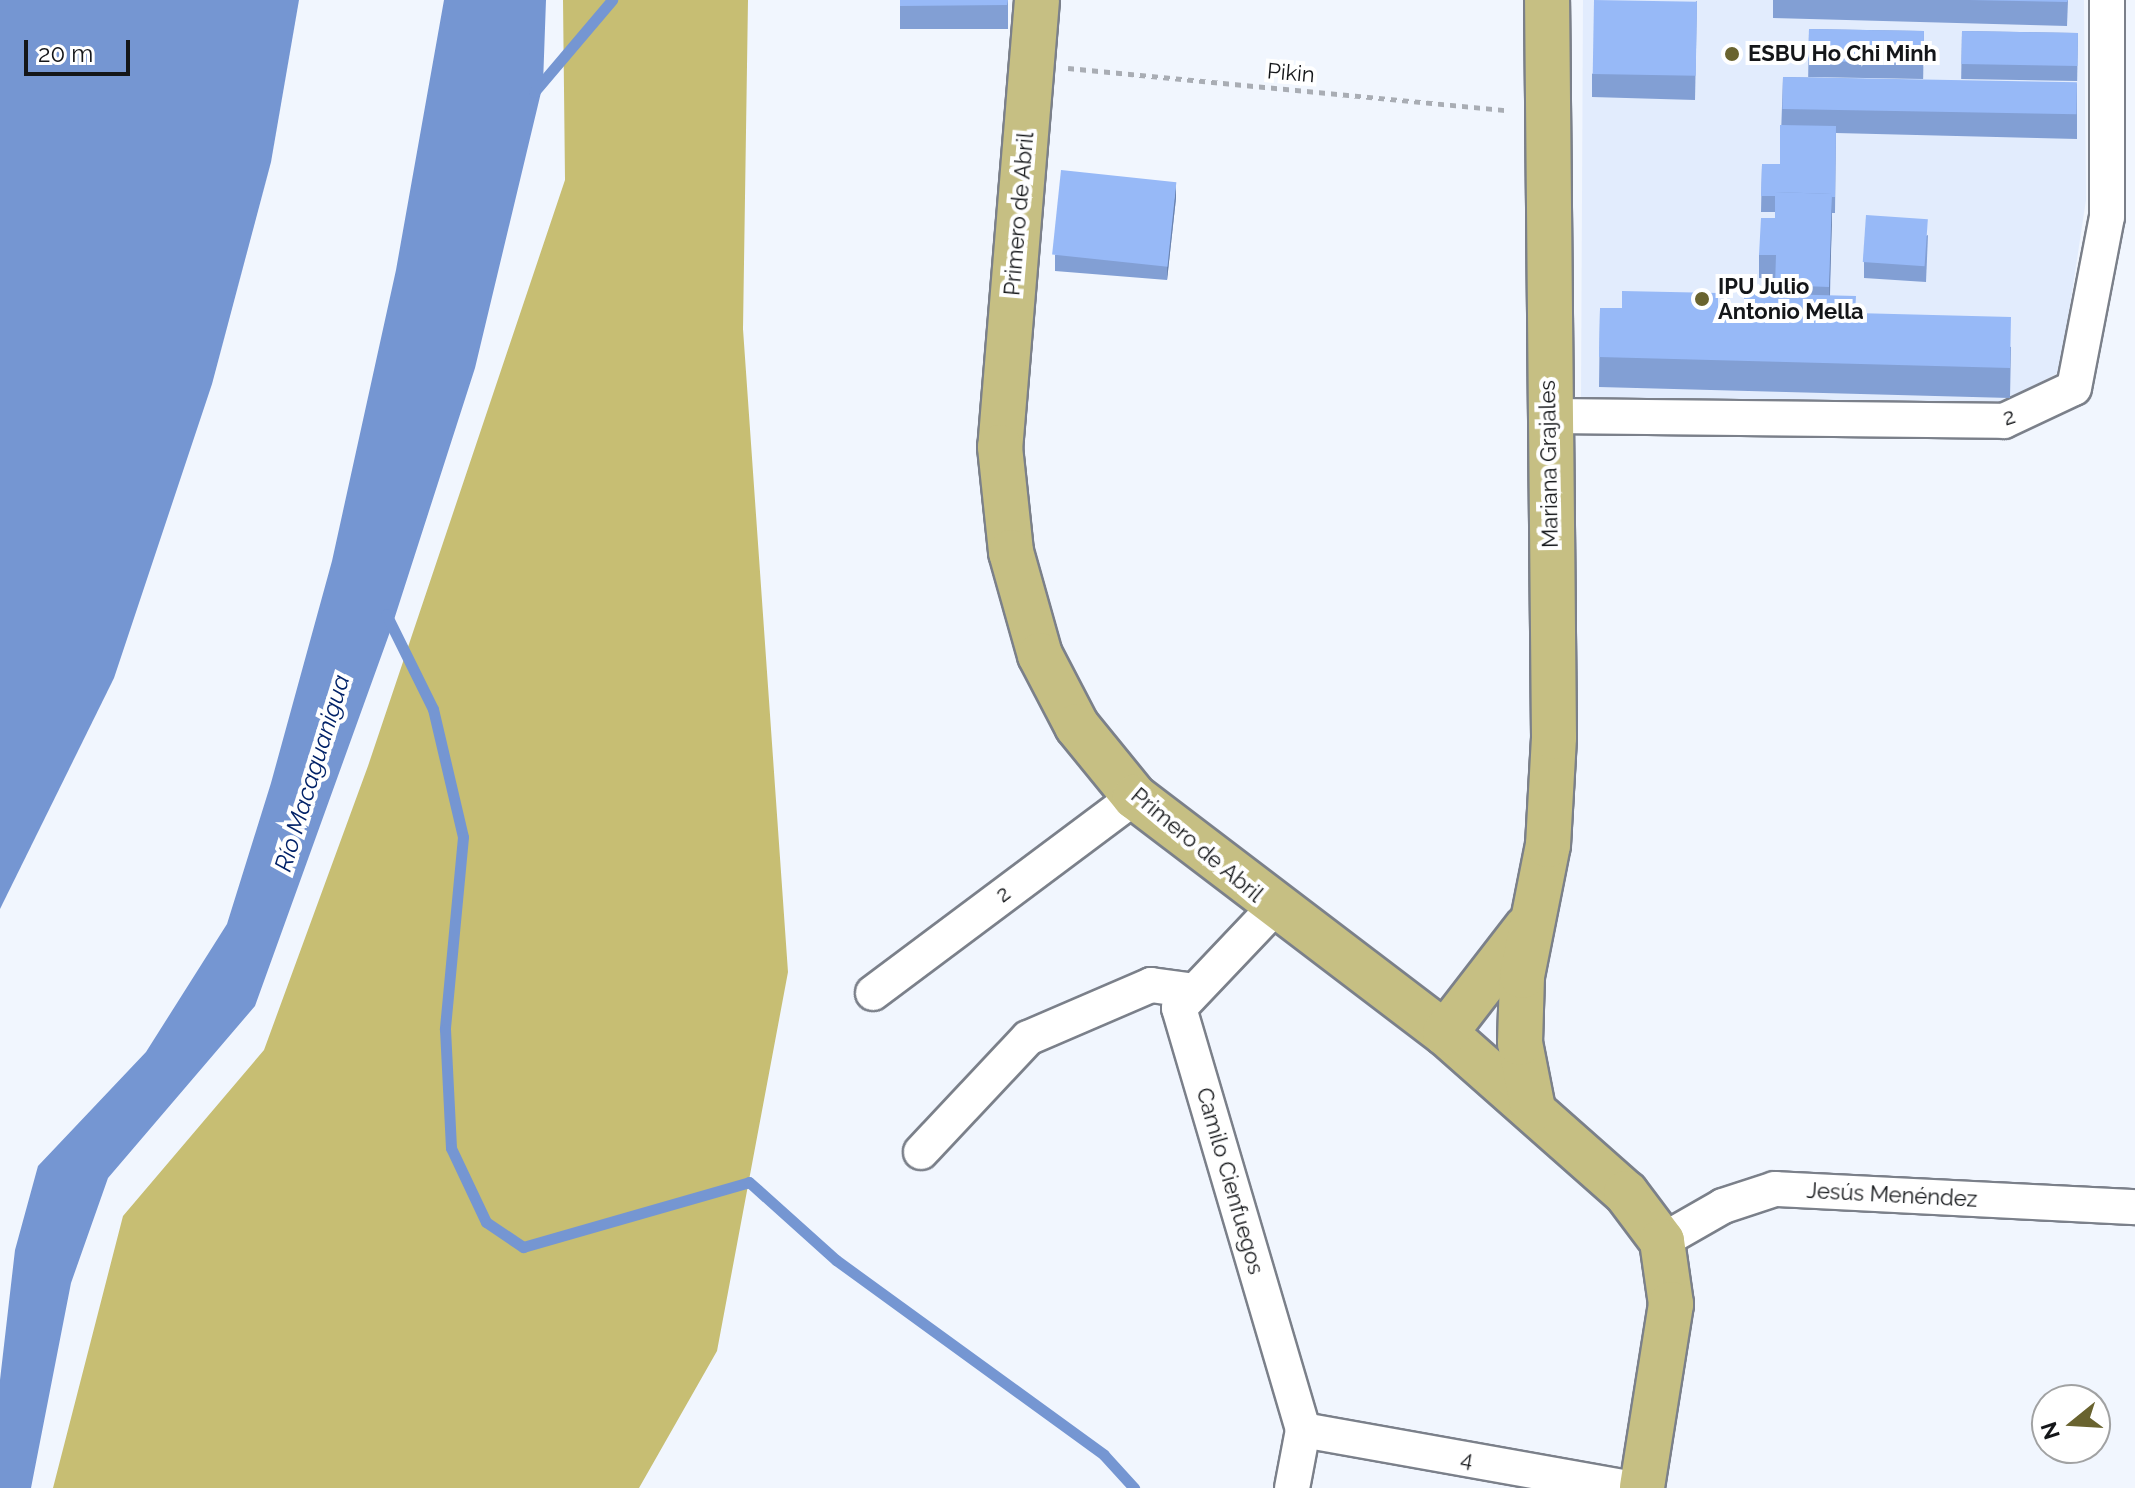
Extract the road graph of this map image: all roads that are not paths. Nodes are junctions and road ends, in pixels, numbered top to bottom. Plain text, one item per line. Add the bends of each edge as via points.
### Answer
1 (1037, 0) edge
2 (1547, 0) edge
3 (2107, 0) edge
4 (2121, 216) edge
5 (1547, 416) junction
6 (1135, 797) junction
7 (1274, 908) junction
8 (1528, 925) junction
9 (1194, 991) junction
10 (873, 993) dead end
11 (1445, 1033) junction
12 (1533, 1109) junction
13 (921, 1152) dead end
14 (2135, 1207) edge
15 (1662, 1241) junction
16 (1303, 1430) junction
17 (1292, 1488) edge
18 (1630, 1488) edge
19 (1642, 1488) edge

1 - 6 main road, Primero de Abril via 1000,447 1011,552 1040,655 1077,726
2 - 5 main road, Mariana Grajales
3 - 4 street, 2
4 - 5 street, 2 via 2074,388 2004,421
5 - 8 main road, Mariana Grajales via 1554,737 1548,845
6 - 7 main road, Primero de Abril
6 - 10 street, 2
7 - 9 street, Camilo Cienfuegos
7 - 11 main road, Primero de Abril
8 - 11 main road, Mariana Grajales
8 - 12 main road, Mariana Grajales via 1520,1043
9 - 13 street via 1151,985 1028,1038
9 - 16 street, Camilo Cienfuegos via 1179,1008
11 - 12 main road, Primero de Abril
12 - 15 main road, Primero de Abril via 1626,1193
14 - 15 street, Jesús Menéndez via 1775,1189 1723,1206
15 - 19 main road, Primero de Abril via 1671,1304
16 - 17 street, Camilo Cienfuegos
16 - 18 street, 4

